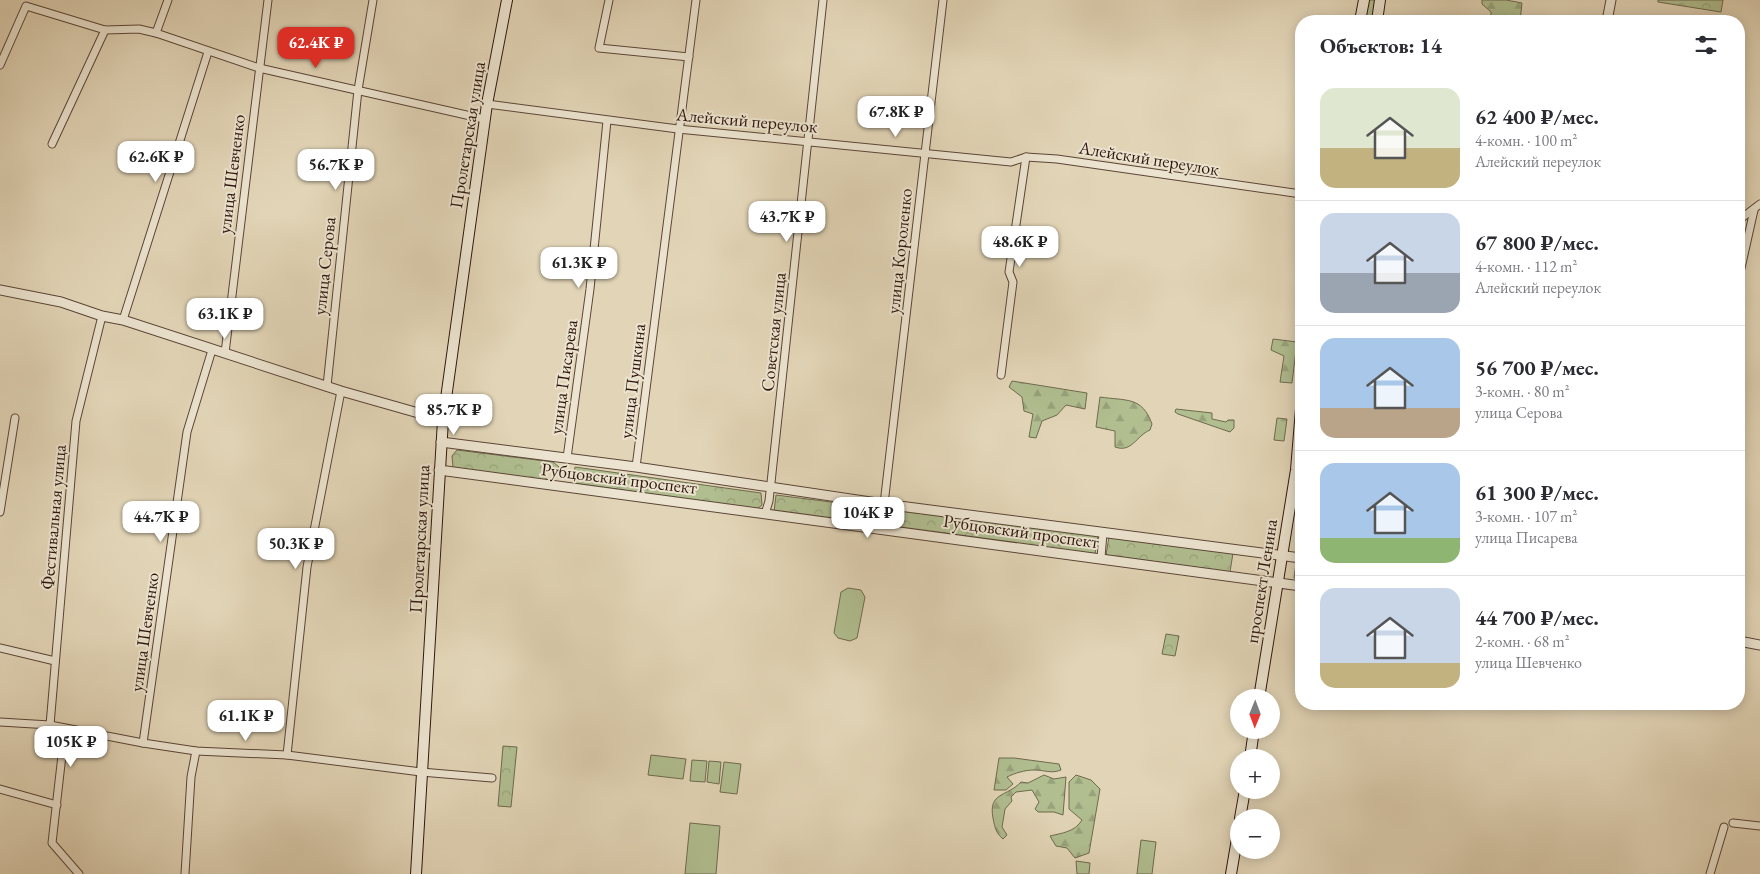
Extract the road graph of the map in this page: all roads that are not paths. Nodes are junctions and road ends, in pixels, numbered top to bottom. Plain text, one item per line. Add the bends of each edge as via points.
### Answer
1 (168, 0) edge
2 (268, 0) edge
3 (373, 0) edge
4 (507, 0) edge
5 (609, 0) edge
6 (696, 0) edge
7 (824, 0) edge
8 (942, 0) edge
9 (1364, 0) edge
10 (1380, 0) edge
11 (1611, 0) edge
12 (1361, 15) edge
13 (1378, 15) edge
14 (1608, 15) edge
15 (105, 30) junction
16 (156, 33) junction
17 (208, 52) junction
18 (689, 57) junction
19 (0, 65) edge
20 (260, 68) junction
21 (358, 90) junction
22 (486, 104) junction
23 (484, 119) junction
24 (607, 121) junction
25 (678, 129) junction
26 (809, 141) junction
27 (52, 144) dead end
28 (924, 152) junction
29 (1026, 157) junction
30 (1295, 193) edge
31 (1760, 204) edge
32 (1754, 210) junction
33 (1745, 216) edge
34 (1745, 250) edge
35 (0, 290) edge
36 (102, 316) junction
37 (123, 320) junction
38 (212, 350) junction
39 (225, 353) junction
40 (1000, 375) dead end
41 (327, 386) junction
42 (341, 391) junction
43 (15, 418) dead end
44 (443, 420) junction
45 (441, 442) junction
46 (567, 458) junction
47 (636, 468) junction
48 (439, 470) junction
49 (1295, 482) edge
50 (770, 488) junction
51 (884, 504) junction
52 (0, 512) edge
53 (765, 514) junction
54 (1104, 532) junction
55 (1281, 555) junction
56 (1295, 557) edge
57 (1101, 558) junction
58 (1277, 583) junction
59 (1295, 585) edge
60 (1745, 642) edge
61 (1760, 645) edge
62 (0, 648) edge
63 (56, 661) junction
64 (1260, 689) edge
65 (0, 722) edge
66 (50, 725) junction
67 (65, 729) junction
68 (143, 743) junction
69 (196, 751) junction
70 (286, 755) junction
71 (421, 772) junction
72 (492, 778) dead end
73 (0, 789) edge
74 (57, 804) junction
75 (1733, 823) dead end
76 (1760, 826) edge
77 (1724, 827) dead end
78 (1234, 859) edge
79 (79, 874) edge
80 (185, 874) edge
81 (416, 874) edge
82 (1231, 874) edge
83 (1710, 874) edge

1 - 16 street
2 - 20 street, улица Шевченко
3 - 21 street, улица Серова
4 - 22 main road, Пролетарская улица
5 - 18 street via 599,48
6 - 18 street, улица Пушкина
7 - 26 street, Советская улица
8 - 28 street, улица Короленко
9 - 12 main road
10 - 13 main road
11 - 14 street
15 - 16 street via 139,29
15 - 19 street via 26,6
15 - 27 street
16 - 17 street
17 - 20 street
17 - 37 street
18 - 25 street, улица Пушкина
20 - 21 street
20 - 39 street, улица Шевченко
21 - 23 street
21 - 41 street, улица Серова
22 - 23 main road, Пролетарская улица
22 - 24 street, Алейский переулок
23 - 44 main road, Пролетарская улица
24 - 25 street, Алейский переулок
24 - 46 street, улица Писарева via 590,289
25 - 26 street, Алейский переулок
25 - 47 street, улица Пушкина
26 - 28 street, Алейский переулок
26 - 50 street, Советская улица
28 - 29 street, Алейский переулок via 1011,162
28 - 51 street, улица Короленко
29 - 30 street, Алейский переулок
29 - 40 street via 1009,272 1013,282
31 - 32 street
32 - 33 street
32 - 34 street
35 - 36 street via 61,302
36 - 37 street
36 - 63 street, Фестивальная улица via 76,421
37 - 38 street
38 - 39 street
38 - 68 street, улица Шевченко via 187,432
39 - 41 street
41 - 42 street
42 - 44 street
42 - 70 street via 307,567
43 - 52 street
44 - 45 main road, Пролетарская улица
45 - 46 street, Рубцовский проспект
45 - 48 main road, Пролетарская улица
46 - 47 street, Рубцовский проспект
47 - 50 street, Рубцовский проспект
48 - 53 street, Рубцовский проспект
48 - 71 main road, Пролетарская улица
49 - 55 main road, проспект Ленина
50 - 51 street, Рубцовский проспект
50 - 53 street, Советская улица
51 - 54 street, Рубцовский проспект
53 - 57 street, Рубцовский проспект
54 - 55 street, Рубцовский проспект
54 - 57 street
55 - 56 street, Рубцовский проспект
55 - 58 main road, проспект Ленина
57 - 58 street, Рубцовский проспект
58 - 59 street, Рубцовский проспект
58 - 64 main road, проспект Ленина
60 - 61 street
62 - 63 street
63 - 66 street, Фестивальная улица
65 - 66 street
66 - 67 street
67 - 68 street
67 - 74 street
68 - 69 street
69 - 70 street
69 - 80 street via 191,777
70 - 71 street
71 - 72 street
71 - 81 main road, Пролетарская улица
73 - 74 street
74 - 79 street via 52,843
75 - 76 street
77 - 83 street
78 - 82 main road

